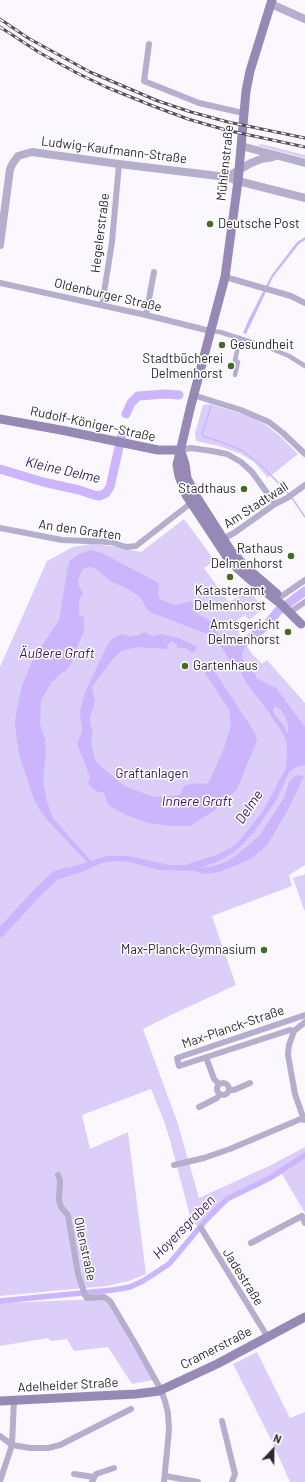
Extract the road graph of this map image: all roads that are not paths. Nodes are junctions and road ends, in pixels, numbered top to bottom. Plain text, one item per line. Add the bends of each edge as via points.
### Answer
1 (272, 2) edge
2 (305, 19) edge
3 (149, 44) dead end
4 (243, 113) junction
5 (241, 146) junction
6 (280, 157) junction
7 (305, 163) edge
8 (119, 164) junction
9 (239, 170) junction
10 (227, 177) junction
11 (238, 181) junction
12 (305, 198) edge
13 (0, 245) edge
14 (154, 272) dead end
15 (225, 277) junction
16 (0, 283) edge
17 (305, 303) edge
18 (102, 305) junction
19 (146, 315) junction
20 (210, 331) junction
21 (240, 338) junction
22 (305, 366) edge
23 (235, 375) dead end
24 (192, 399) junction
25 (0, 418) edge
26 (180, 450) junction
27 (305, 454) edge
28 (305, 485) edge
29 (191, 503) junction
30 (275, 504) junction
31 (0, 528) edge
32 (221, 540) junction
33 (305, 580) edge
34 (305, 602) edge
35 (285, 604) junction
36 (303, 626) edge
37 (303, 1015) edge
38 (305, 1022) edge
39 (294, 1031) junction
40 (206, 1057) junction
41 (250, 1083) dead end
42 (219, 1084) junction
43 (229, 1090) junction
44 (220, 1094) junction
45 (199, 1107) dead end
46 (304, 1120) edge
47 (174, 1165) dead end
48 (58, 1176) dead end
49 (305, 1223) edge
50 (202, 1228) dead end
51 (251, 1243) dead end
52 (305, 1317) edge
53 (267, 1336) junction
54 (162, 1390) junction
55 (136, 1394) joint
56 (14, 1400) junction
57 (0, 1401) edge
58 (132, 1409) dead end
59 (222, 1421) dead end
60 (0, 1436) edge
61 (12, 1445) junction
62 (114, 1468) dead end
63 (74, 1474) dead end
64 (93, 1479) edge
65 (164, 1479) edge
66 (0, 1481) edge
67 (198, 1482) edge
68 (232, 1482) edge

1 - 2 street
1 - 4 main road, Mühlenstraße via 250,71
3 - 4 street via 144,82 199,103
4 - 5 main road, Mühlenstraße
5 - 6 street
5 - 9 main road, Mühlenstraße
6 - 7 street
6 - 9 street via 261,159
8 - 10 street, Ludwig-Kaufmann-Straße
8 - 13 street, Ludwig-Kaufmann-Straße via 32,152 18,156 10,169
8 - 18 street, Hegelerstraße via 112,242
9 - 10 street
9 - 11 main road, Mühlenstraße
10 - 11 street, Ludwig-Kaufmann-Straße
11 - 12 street, Ludwig-Kaufmann-Straße
11 - 15 main road, Mühlenstraße
14 - 19 street
15 - 17 street via 291,296
15 - 20 main road, Mühlenstraße
16 - 18 street, Oldenburger Straße
18 - 19 street, Oldenburger Straße
19 - 20 street, Oldenburger Straße
20 - 21 street
20 - 24 main road, Mühlenstraße
21 - 22 street via 280,352
21 - 23 street via 234,360 238,362
24 - 26 main road, Mühlenstraße
24 - 27 street via 247,412 272,424
25 - 26 main road, Rudolf-Königer-Straße via 158,450
26 - 29 main road, Mühlenstraße via 177,465 179,476
26 - 30 street via 191,448 227,454 252,472
26 - 32 main road via 191,487
28 - 30 street, Am Stadtwall
29 - 31 street, An den Graften via 136,546 62,540
29 - 32 main road, Mühlenstraße
30 - 32 street, Am Stadtwall
32 - 35 main road via 237,568
33 - 35 street
34 - 35 street
35 - 36 main road
37 - 40 street, Max-Planck-Straße via 177,1058 180,1066
38 - 39 street
39 - 40 street, Max-Planck-Straße via 290,1030
39 - 46 street via 288,1055 295,1094
40 - 42 street via 214,1079
41 - 43 street
42 - 43 street via 227,1084
42 - 44 street via 217,1090
43 - 44 street via 226,1094
44 - 45 street via 218,1098
46 - 47 street via 230,1149
48 - 54 street, Ollenstraße via 59,1200 68,1215 82,1289 87,1298 104,1297 110,1301
49 - 51 street via 302,1216
50 - 53 street, Jadestraße
52 - 53 main road, Cramerstraße
53 - 54 main road, Cramerstraße via 217,1364
54 - 55 main road, Cramerstraße
54 - 65 street, Ollenstraße via 166,1401 168,1424
55 - 56 main road, Adelheider Straße
56 - 57 main road, Adelheider Straße
56 - 61 street
58 - 61 street via 60,1445 30,1448
59 - 68 street via 235,1474
60 - 61 street
61 - 66 street
62 - 64 street via 96,1474
63 - 64 street
65 - 67 street

